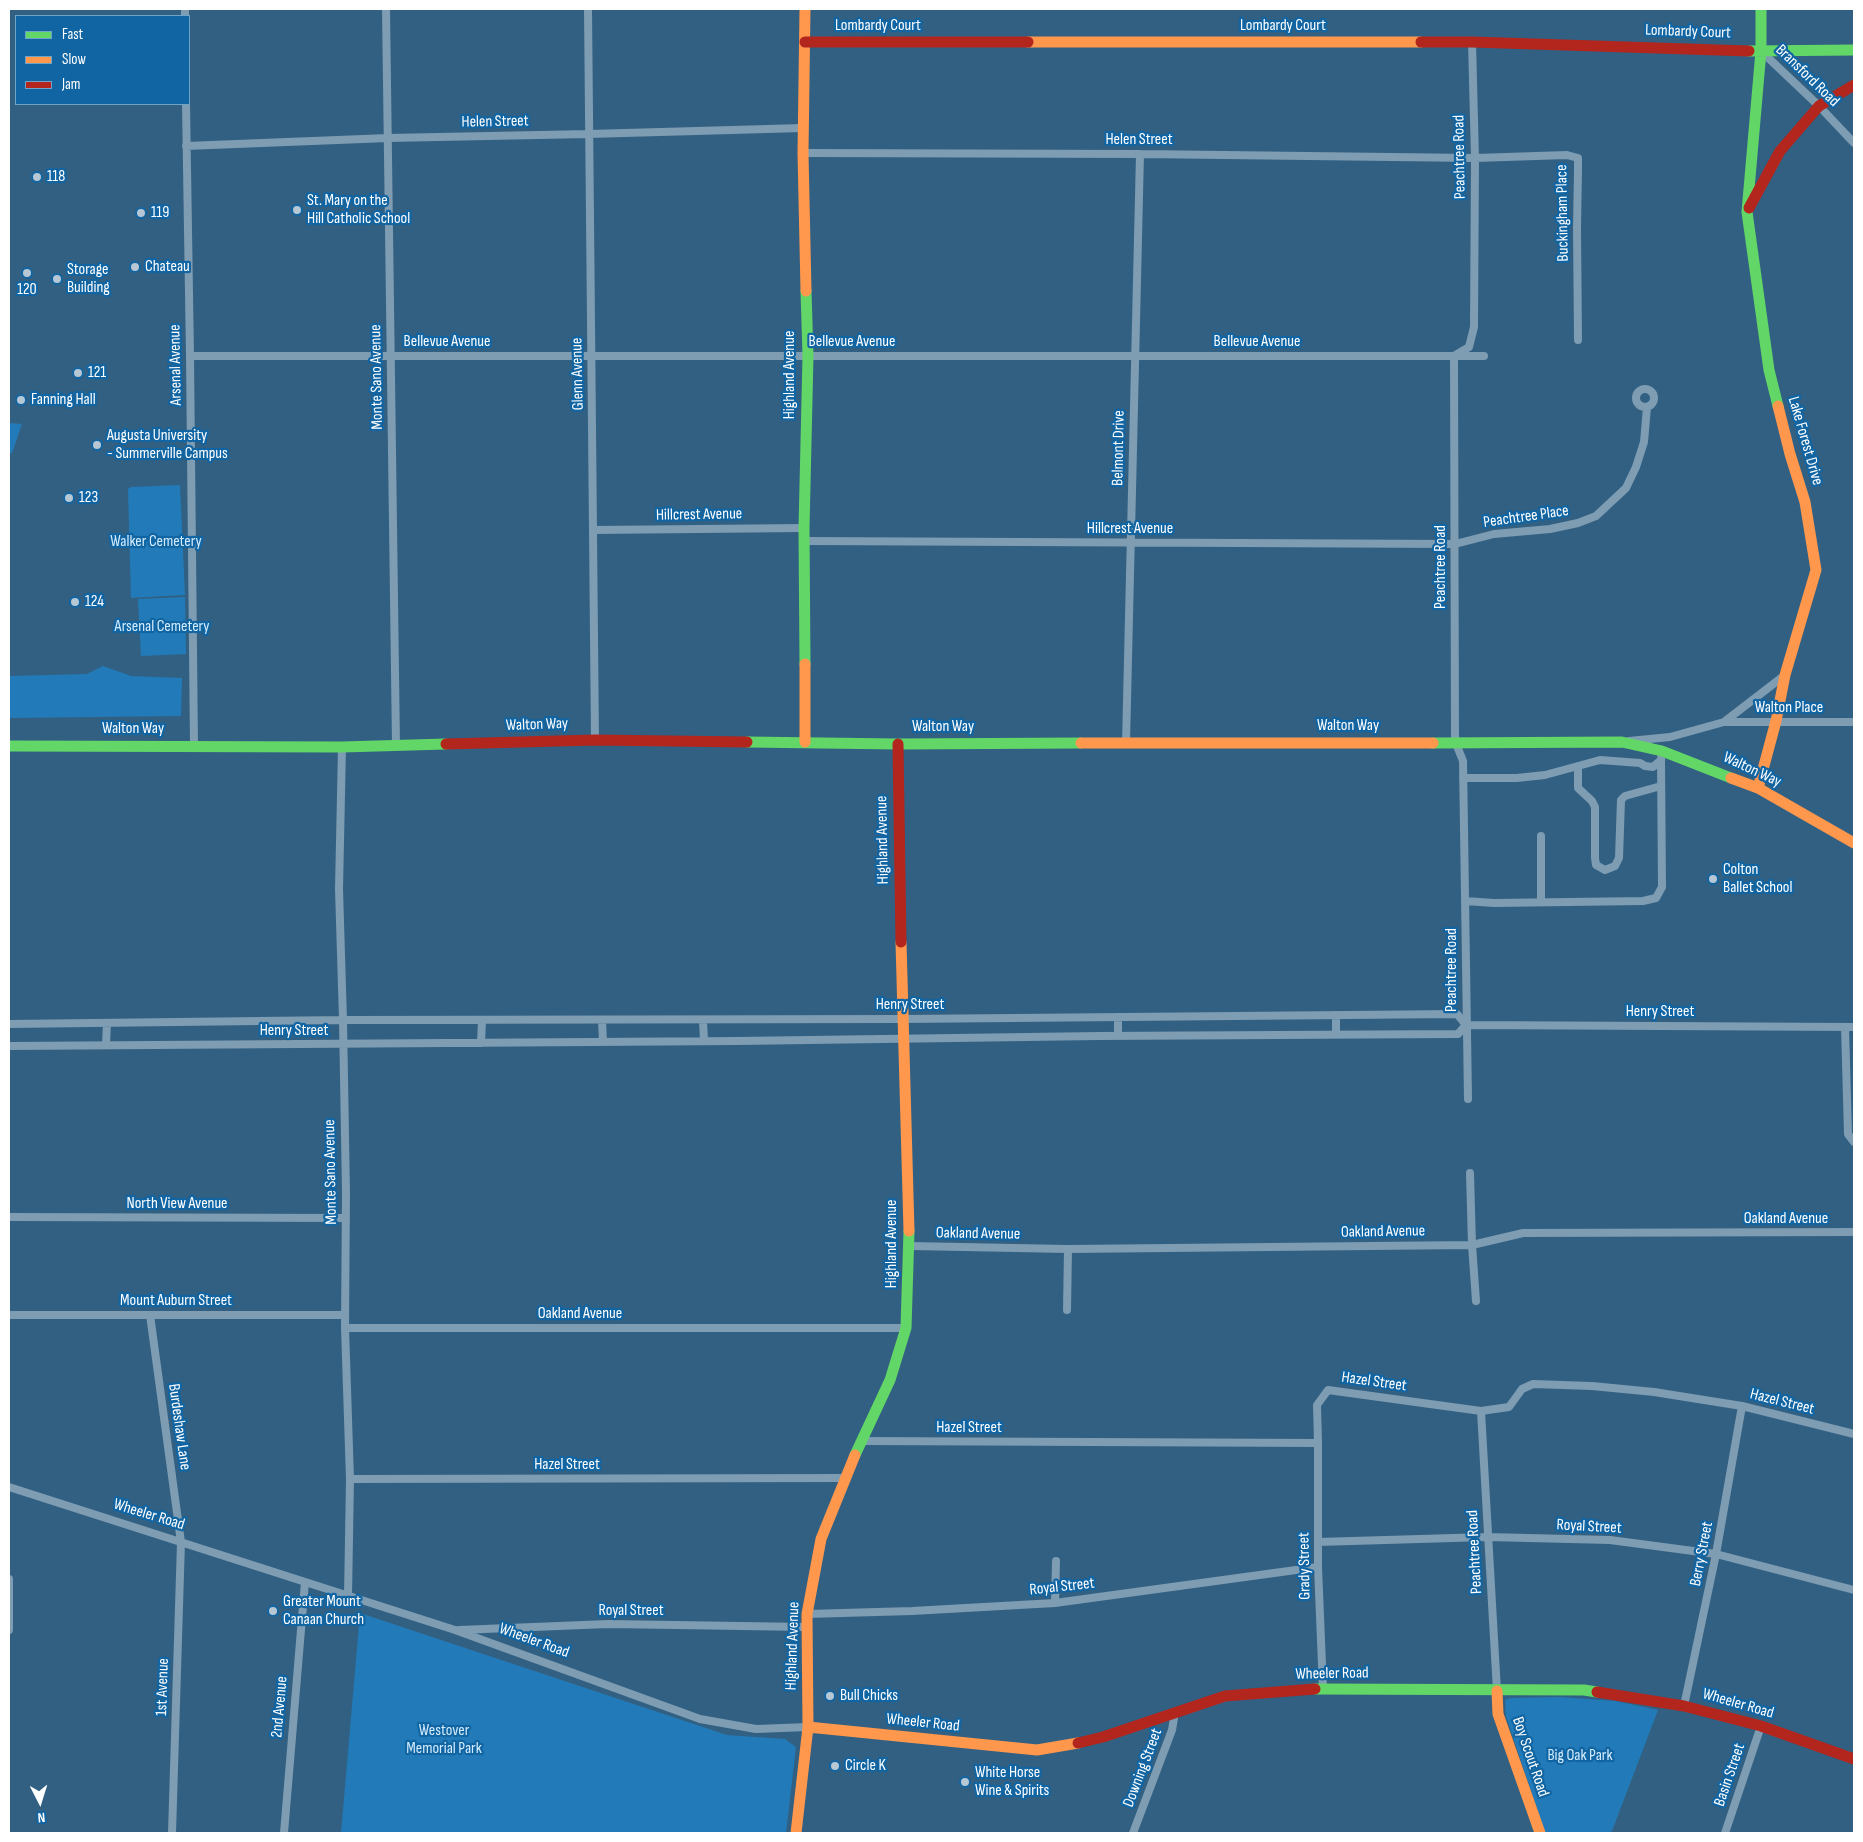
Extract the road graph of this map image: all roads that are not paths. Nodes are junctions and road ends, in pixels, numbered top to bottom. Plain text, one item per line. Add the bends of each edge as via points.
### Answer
1 (386, 9) edge
2 (588, 9) edge
3 (805, 9) edge
4 (1761, 9) edge
5 (805, 42) junction
6 (1472, 42) junction
7 (1854, 50) edge
8 (1761, 51) junction
9 (1854, 86) edge
10 (186, 105) edge
11 (1819, 106) junction
12 (803, 128) junction
13 (589, 134) junction
14 (388, 138) junction
15 (1854, 143) edge
16 (186, 146) junction
17 (803, 152) junction
18 (1140, 154) junction
19 (1474, 158) junction
20 (1747, 212) junction
21 (1578, 340) dead end
22 (190, 356) junction
23 (390, 356) junction
24 (591, 356) junction
25 (808, 356) junction
26 (1135, 356) junction
27 (1454, 356) junction
28 (1484, 356) dead end
29 (1647, 407) dead end
30 (804, 528) junction
31 (593, 530) junction
32 (806, 541) junction
33 (1130, 543) junction
34 (1455, 544) junction
35 (1785, 675) junction
36 (1776, 721) junction
37 (1724, 722) junction
38 (1854, 722) edge
39 (595, 740) junction
40 (1455, 741) junction
41 (805, 742) junction
42 (1622, 742) junction
43 (1126, 743) junction
44 (898, 744) junction
45 (396, 745) junction
46 (9, 746) edge
47 (194, 746) junction
48 (342, 747) junction
49 (1661, 756) junction
50 (1578, 766) junction
51 (1463, 778) junction
52 (1661, 786) junction
53 (1758, 788) junction
54 (1541, 836) dead end
55 (1854, 842) edge
56 (1465, 901) junction
57 (1541, 902) junction
58 (1336, 1015) junction
59 (1118, 1017) junction
60 (902, 1019) junction
61 (343, 1020) junction
62 (482, 1020) junction
63 (602, 1020) junction
64 (703, 1020) junction
65 (107, 1023) junction
66 (9, 1024) edge
67 (1466, 1025) junction
68 (1845, 1027) junction
69 (1854, 1027) edge
70 (1336, 1034) junction
71 (1118, 1036) junction
72 (902, 1039) junction
73 (704, 1041) junction
74 (603, 1042) junction
75 (481, 1043) junction
76 (343, 1044) junction
77 (106, 1045) junction
78 (9, 1046) edge
79 (1468, 1099) dead end
80 (1854, 1142) edge
81 (1470, 1174) dead end
82 (9, 1217) edge
83 (346, 1218) junction
84 (1854, 1232) edge
85 (1472, 1245) junction
86 (910, 1246) junction
87 (1068, 1249) junction
88 (1476, 1301) dead end
89 (1067, 1310) dead end
90 (9, 1315) edge
91 (150, 1315) junction
92 (344, 1315) junction
93 (344, 1328) junction
94 (906, 1328) junction
95 (1742, 1406) junction
96 (1480, 1411) junction
97 (1854, 1434) edge
98 (861, 1441) junction
99 (1318, 1443) junction
100 (845, 1478) junction
101 (350, 1479) junction
102 (9, 1487) edge
103 (1487, 1537) junction
104 (181, 1542) junction
105 (1318, 1542) junction
106 (1716, 1554) junction
107 (1056, 1561) dead end
108 (1318, 1567) junction
109 (9, 1579) edge
110 (305, 1582) junction
111 (1854, 1590) edge
112 (348, 1597) junction
113 (1055, 1603) junction
114 (807, 1614) junction
115 (807, 1627) junction
116 (9, 1630) edge
117 (455, 1630) junction
118 (1323, 1689) junction
119 (1497, 1691) junction
120 (1684, 1706) junction
121 (1175, 1712) junction
122 (1761, 1726) junction
123 (808, 1727) junction
124 (1854, 1759) edge
125 (172, 1833) edge
126 (284, 1833) edge
127 (796, 1833) edge
128 (1133, 1833) edge
129 (1540, 1833) edge
130 (1724, 1833) edge

1 - 14 street, Monte Sano Avenue
2 - 13 street, Glenn Avenue
3 - 5 main road, Highland Avenue
4 - 8 main road, Lake Forest Drive
5 - 6 main road, Lombardy Court
5 - 12 main road, Highland Avenue
6 - 8 main road, Lombardy Court
6 - 19 street, Peachtree Road
7 - 8 main road
8 - 11 street, Bransford Road
8 - 20 main road, Lake Forest Drive
9 - 11 main road
10 - 16 street, Arsenal Avenue
11 - 15 street, Bransford Road
11 - 20 main road via 1780,151
12 - 13 street, Helen Street
12 - 17 main road, Highland Avenue
13 - 14 street, Helen Street
13 - 24 street, Glenn Avenue
14 - 16 street, Helen Street
14 - 23 street, Monte Sano Avenue
16 - 22 street, Arsenal Avenue
17 - 18 street, Helen Street
17 - 25 main road, Highland Avenue
18 - 19 street, Helen Street
18 - 26 street, Belmont Drive
19 - 21 street, Buckingham Place via 1567,155 1578,158
19 - 27 street, Peachtree Road via 1473,338 1469,347
20 - 35 main road, Lake Forest Drive via 1769,370 1805,502 1816,570
22 - 23 street, Bellevue Avenue
22 - 47 street, Arsenal Avenue
23 - 24 street, Bellevue Avenue
23 - 45 street, Monte Sano Avenue
24 - 25 street, Bellevue Avenue
24 - 31 street, Glenn Avenue
25 - 26 street, Bellevue Avenue
25 - 30 main road, Highland Avenue
26 - 27 street, Bellevue Avenue
26 - 33 street, Belmont Drive
27 - 28 street, Bellevue Avenue
27 - 34 street, Peachtree Road
29 - 34 street, Peachtree Place via 1644,442 1636,467 1626,488 1596,516 1550,529 1494,534
30 - 31 street, Hillcrest Avenue
30 - 32 main road, Highland Avenue
31 - 39 street, Glenn Avenue
32 - 33 street, Hillcrest Avenue
32 - 41 main road, Highland Avenue
33 - 34 street, Hillcrest Avenue
33 - 43 street, Belmont Drive
34 - 40 street, Peachtree Road
35 - 36 main road, Lake Forest Drive
35 - 37 street
36 - 37 street, Walton Place
36 - 38 street, Walton Place
36 - 53 main road, Lake Forest Drive
37 - 42 street via 1670,736
39 - 41 main road, Walton Way
39 - 45 main road, Walton Way
40 - 42 main road, Walton Way
40 - 43 main road, Walton Way
40 - 51 street, Peachtree Road via 1463,761
41 - 44 main road, Walton Way
42 - 49 main road, Walton Way
43 - 44 main road, Walton Way
44 - 60 main road, Highland Avenue
45 - 48 main road, Walton Way
46 - 47 main road, Walton Way
47 - 48 main road, Walton Way
48 - 61 street, Monte Sano Avenue via 339,889
49 - 50 street via 1653,767 1600,760
49 - 52 street
49 - 53 main road, Walton Way
50 - 51 street via 1517,778
50 - 52 street via 1578,788 1595,808 1596,865 1605,870 1615,866 1619,858 1621,800
51 - 56 street, Peachtree Road
52 - 57 street via 1662,887 1656,898 1643,901
53 - 55 main road, Walton Way
54 - 57 street
56 - 57 street
56 - 67 street, Peachtree Road
58 - 59 street, Henry Street
58 - 67 street, Henry Street via 1457,1014
58 - 70 street
59 - 60 street, Henry Street
59 - 71 street
60 - 64 street, Henry Street
60 - 72 main road, Highland Avenue
61 - 62 street, Henry Street
61 - 65 street, Henry Street
61 - 76 street, Monte Sano Avenue
62 - 63 street, Henry Street
62 - 75 street
63 - 64 street, Henry Street
63 - 74 street
64 - 73 street
65 - 66 street, Henry Street
65 - 77 street
67 - 68 street, Henry Street
67 - 70 street, Henry Street via 1458,1034
67 - 79 street, Peachtree Road
68 - 69 street, Henry Street
68 - 80 street via 1848,1134
70 - 71 street, Henry Street
71 - 72 street, Henry Street
72 - 73 street, Henry Street
72 - 86 main road, Highland Avenue
73 - 74 street, Henry Street
74 - 75 street, Henry Street
75 - 76 street, Henry Street
76 - 77 street, Henry Street
76 - 83 street, Monte Sano Avenue
77 - 78 street, Henry Street
81 - 85 street
82 - 83 street, North View Avenue
83 - 92 street, Monte Sano Avenue
84 - 85 street, Oakland Avenue via 1523,1233
85 - 87 street, Oakland Avenue
85 - 88 street
86 - 87 street, Oakland Avenue
86 - 94 main road, Highland Avenue
87 - 89 street
90 - 91 street, Mount Auburn Street
91 - 92 street, Mount Auburn Street
91 - 104 street, Burdeshaw Lane
92 - 93 street, Monte Sano Avenue
93 - 94 street, Oakland Avenue
93 - 101 street, Monte Sano Avenue
94 - 98 main road, Highland Avenue via 890,1380
95 - 96 street, Hazel Street via 1654,1392 1534,1384 1522,1389 1509,1407
95 - 97 street, Hazel Street
95 - 106 street, Berry Street
96 - 99 street, Hazel Street via 1328,1390 1317,1405
96 - 103 street, Peachtree Road
98 - 99 street, Hazel Street
98 - 100 main road, Highland Avenue
99 - 105 street, Grady Street
100 - 101 street, Hazel Street
100 - 114 main road, Highland Avenue via 821,1539
101 - 112 street, Monte Sano Avenue
102 - 104 street, Wheeler Road
103 - 105 street, Royal Street
103 - 106 street, Royal Street via 1610,1540
103 - 119 street, Peachtree Road
104 - 110 street, Wheeler Road
104 - 125 street, 1st Avenue
105 - 108 street, Grady Street
106 - 111 street, Royal Street
106 - 120 street, Berry Street
107 - 113 street
108 - 113 street, Royal Street
108 - 118 street, Grady Street
109 - 116 street
110 - 112 street, Wheeler Road
110 - 126 street, 2nd Avenue
112 - 117 street, Wheeler Road
113 - 114 street, Royal Street
114 - 115 main road, Highland Avenue
115 - 117 street, Royal Street via 608,1624
115 - 123 main road, Highland Avenue
117 - 123 street, Wheeler Road via 700,1719 756,1729
118 - 119 main road, Wheeler Road
118 - 121 main road, Wheeler Road via 1225,1696
119 - 120 main road, Wheeler Road via 1584,1690
119 - 129 main road, Boy Scout Road via 1498,1714
120 - 122 main road, Wheeler Road
121 - 123 main road, Wheeler Road via 1063,1748 1032,1750
121 - 128 street, Downing Street via 1172,1730
122 - 124 main road, Wheeler Road
122 - 130 street, Basin Street
123 - 127 main road, Highland Avenue

